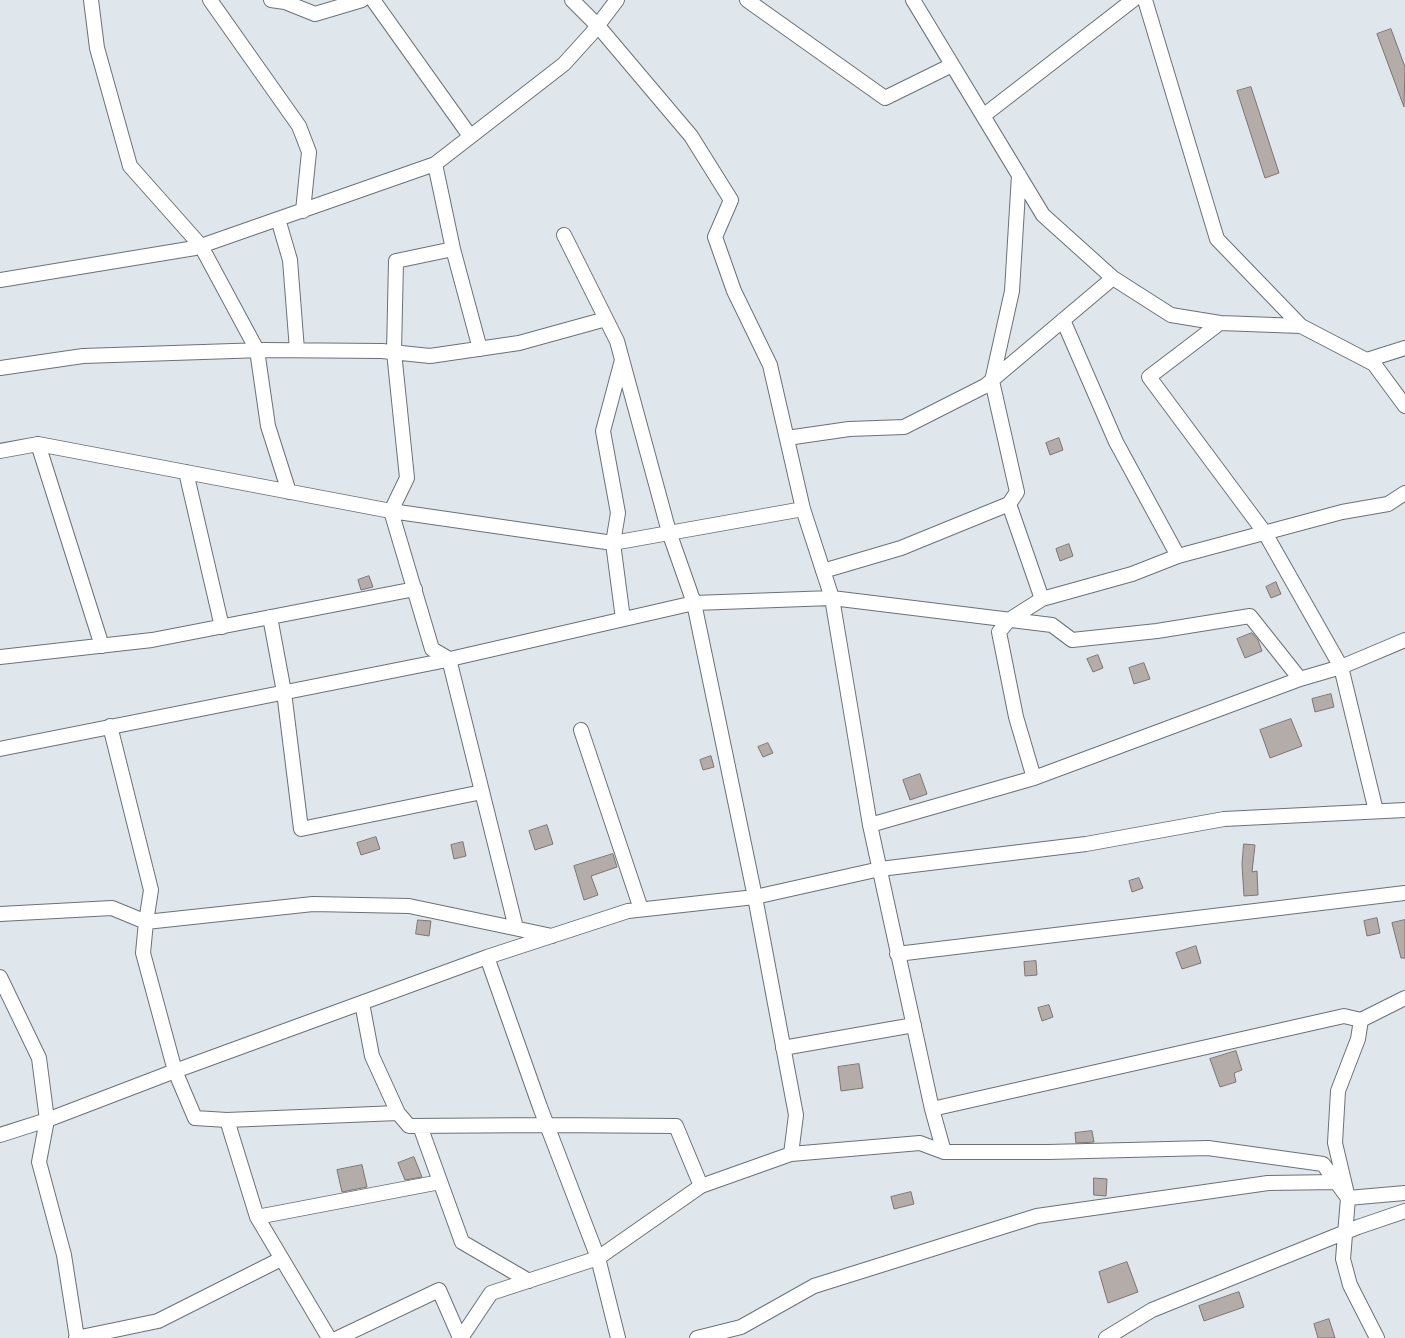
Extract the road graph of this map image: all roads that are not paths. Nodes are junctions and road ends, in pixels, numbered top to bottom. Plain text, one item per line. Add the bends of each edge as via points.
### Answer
1 (90, 0) edge
2 (210, 0) edge
3 (271, 0) edge
4 (362, 0) edge
5 (374, 0) edge
6 (572, 0) edge
7 (617, 0) edge
8 (747, 0) edge
9 (913, 0) edge
10 (1133, 0) edge
11 (1145, 0) edge
12 (598, 26) junction
13 (952, 65) junction
14 (983, 116) junction
15 (470, 136) junction
16 (435, 164) junction
17 (1019, 175) junction
18 (303, 211) junction
19 (278, 219) junction
20 (564, 235) dead end
21 (201, 246) junction
22 (453, 249) junction
23 (1113, 278) junction
24 (0, 280) edge
25 (606, 319) junction
26 (1063, 320) junction
27 (1220, 323) junction
28 (1301, 326) junction
29 (1405, 348) edge
30 (480, 349) junction
31 (257, 350) junction
32 (297, 350) junction
33 (394, 352) junction
34 (622, 360) junction
35 (1367, 360) junction
36 (0, 368) edge
37 (992, 381) junction
38 (1405, 406) edge
39 (787, 438) junction
40 (38, 444) junction
41 (0, 450) edge
42 (186, 472) junction
43 (289, 492) junction
44 (1405, 493) edge
45 (1009, 504) junction
46 (803, 509) junction
47 (392, 511) junction
48 (669, 532) junction
49 (1265, 532) junction
50 (613, 543) junction
51 (1178, 556) junction
52 (823, 571) junction
53 (415, 589) junction
54 (832, 598) junction
55 (1042, 599) junction
56 (694, 603) junction
57 (270, 617) junction
58 (623, 619) junction
59 (1009, 620) junction
60 (222, 627) junction
61 (1405, 640) edge
62 (102, 646) junction
63 (0, 657) edge
64 (449, 659) junction
65 (1341, 667) junction
66 (1300, 679) junction
67 (284, 692) junction
68 (110, 726) junction
69 (581, 730) dead end
70 (0, 749) edge
71 (1034, 778) junction
72 (482, 792) junction
73 (1405, 810) edge
74 (1376, 811) junction
75 (870, 824) junction
76 (880, 869) junction
77 (1405, 893) edge
78 (755, 897) junction
79 (641, 909) junction
80 (0, 914) edge
81 (146, 922) junction
82 (516, 928) junction
83 (553, 936) junction
84 (897, 954) junction
85 (487, 957) junction
86 (0, 976) edge
87 (1405, 998) edge
88 (362, 1003) junction
89 (1361, 1020) junction
90 (914, 1025) junction
91 (784, 1048) junction
92 (175, 1071) junction
93 (932, 1109) junction
94 (398, 1113) junction
95 (47, 1120) junction
96 (227, 1120) junction
97 (547, 1125) junction
98 (420, 1126) junction
99 (0, 1135) edge
100 (944, 1152) junction
101 (791, 1154) junction
102 (440, 1182) junction
103 (1336, 1182) junction
104 (702, 1186) junction
105 (1405, 1193) edge
106 (1348, 1198) junction
107 (1405, 1211) edge
108 (257, 1217) junction
109 (1345, 1232) junction
110 (598, 1258) junction
111 (281, 1259) junction
112 (529, 1281) junction
113 (76, 1338) edge
114 (329, 1338) edge
115 (338, 1338) edge
116 (460, 1338) edge
117 (618, 1338) edge
118 (697, 1338) edge
119 (1106, 1338) edge
120 (1377, 1338) edge

1 - 21 street via 97,48 130,166
2 - 18 street via 299,126 309,152
3 - 4 street via 315,14
5 - 15 street
6 - 12 street
7 - 12 street
8 - 13 street via 885,98
9 - 13 street
10 - 14 street
11 - 28 street via 1217,240
12 - 15 street via 564,64
12 - 39 street via 691,136 731,200 715,237 734,292 770,365
13 - 14 street
14 - 17 street
15 - 16 street
16 - 18 street
16 - 22 street
17 - 23 street via 1043,215
17 - 37 street via 1012,291
18 - 19 street
19 - 21 street
19 - 32 street via 290,260
20 - 25 street
21 - 24 street
21 - 31 street
22 - 30 street
22 - 33 street via 396,261
23 - 26 street
23 - 27 street via 1171,315
25 - 30 street via 519,343
25 - 34 street
26 - 37 street
26 - 51 street via 1116,442
27 - 28 street
27 - 49 street via 1149,377
28 - 35 street
29 - 35 street
30 - 33 street via 430,356
31 - 32 street
31 - 36 street via 83,356
31 - 43 street via 268,426
32 - 33 street
33 - 47 street via 407,478
34 - 48 street
34 - 50 street via 603,431 618,513
35 - 38 street via 1374,364
37 - 39 street via 904,427 849,429
37 - 45 street via 1017,492
39 - 46 street
40 - 41 street
40 - 42 street
40 - 62 street
42 - 43 street
42 - 60 street
43 - 47 street
44 - 49 street via 1388,504
45 - 52 street via 901,548
45 - 55 street
46 - 48 street
46 - 52 street
47 - 50 street
47 - 53 street
48 - 50 street
48 - 56 street
49 - 51 street
49 - 65 street
50 - 58 street
51 - 55 street via 1132,574
52 - 54 street
53 - 57 street
53 - 64 street via 432,649
54 - 56 street
54 - 59 street
54 - 75 street
55 - 59 street
56 - 58 street
56 - 78 street
57 - 60 street
57 - 67 street
58 - 64 street
59 - 66 street via 1052,625 1072,640 1250,616
59 - 71 street via 999,632 1016,717
60 - 62 street
61 - 65 street
62 - 63 street
64 - 67 street
64 - 72 street
65 - 66 street
65 - 74 street
66 - 71 street
67 - 68 street
67 - 72 street via 301,829
68 - 70 street
68 - 81 street via 151,890
69 - 79 street
71 - 75 street
72 - 82 street
73 - 74 street
74 - 76 street via 1224,819 1086,844
75 - 76 street
76 - 78 street
76 - 84 street
77 - 84 street
78 - 79 street
78 - 91 street
79 - 83 street via 628,910
80 - 81 street via 112,908
81 - 82 street via 313,904 409,906
81 - 92 street via 144,954
82 - 83 street
83 - 85 street
84 - 90 street
85 - 88 street
85 - 97 street
86 - 95 street via 39,1058
87 - 89 street
88 - 92 street
88 - 94 street via 372,1056
89 - 93 street via 1344,1016
89 - 106 street via 1358,1039 1338,1091 1335,1143
90 - 91 street
90 - 93 street
91 - 101 street via 796,1116
92 - 95 street
92 - 96 street via 195,1118
93 - 100 street
94 - 96 street
94 - 98 street via 410,1126
95 - 99 street
95 - 113 street via 39,1162 64,1255
96 - 108 street
97 - 98 street
97 - 104 street via 676,1126
97 - 110 street
98 - 102 street
100 - 101 street via 920,1144
100 - 103 street via 1208,1148 1323,1164
101 - 104 street
102 - 108 street
102 - 112 street via 462,1242
103 - 106 street
103 - 118 street via 1268,1182 1037,1216 814,1286 741,1327
104 - 110 street
105 - 106 street
106 - 109 street
107 - 109 street
108 - 111 street
109 - 119 street via 1152,1310
109 - 120 street via 1343,1259 1350,1285
110 - 112 street
110 - 117 street
111 - 113 street via 158,1322
111 - 114 street
112 - 116 street via 491,1293
115 - 116 street via 439,1290

